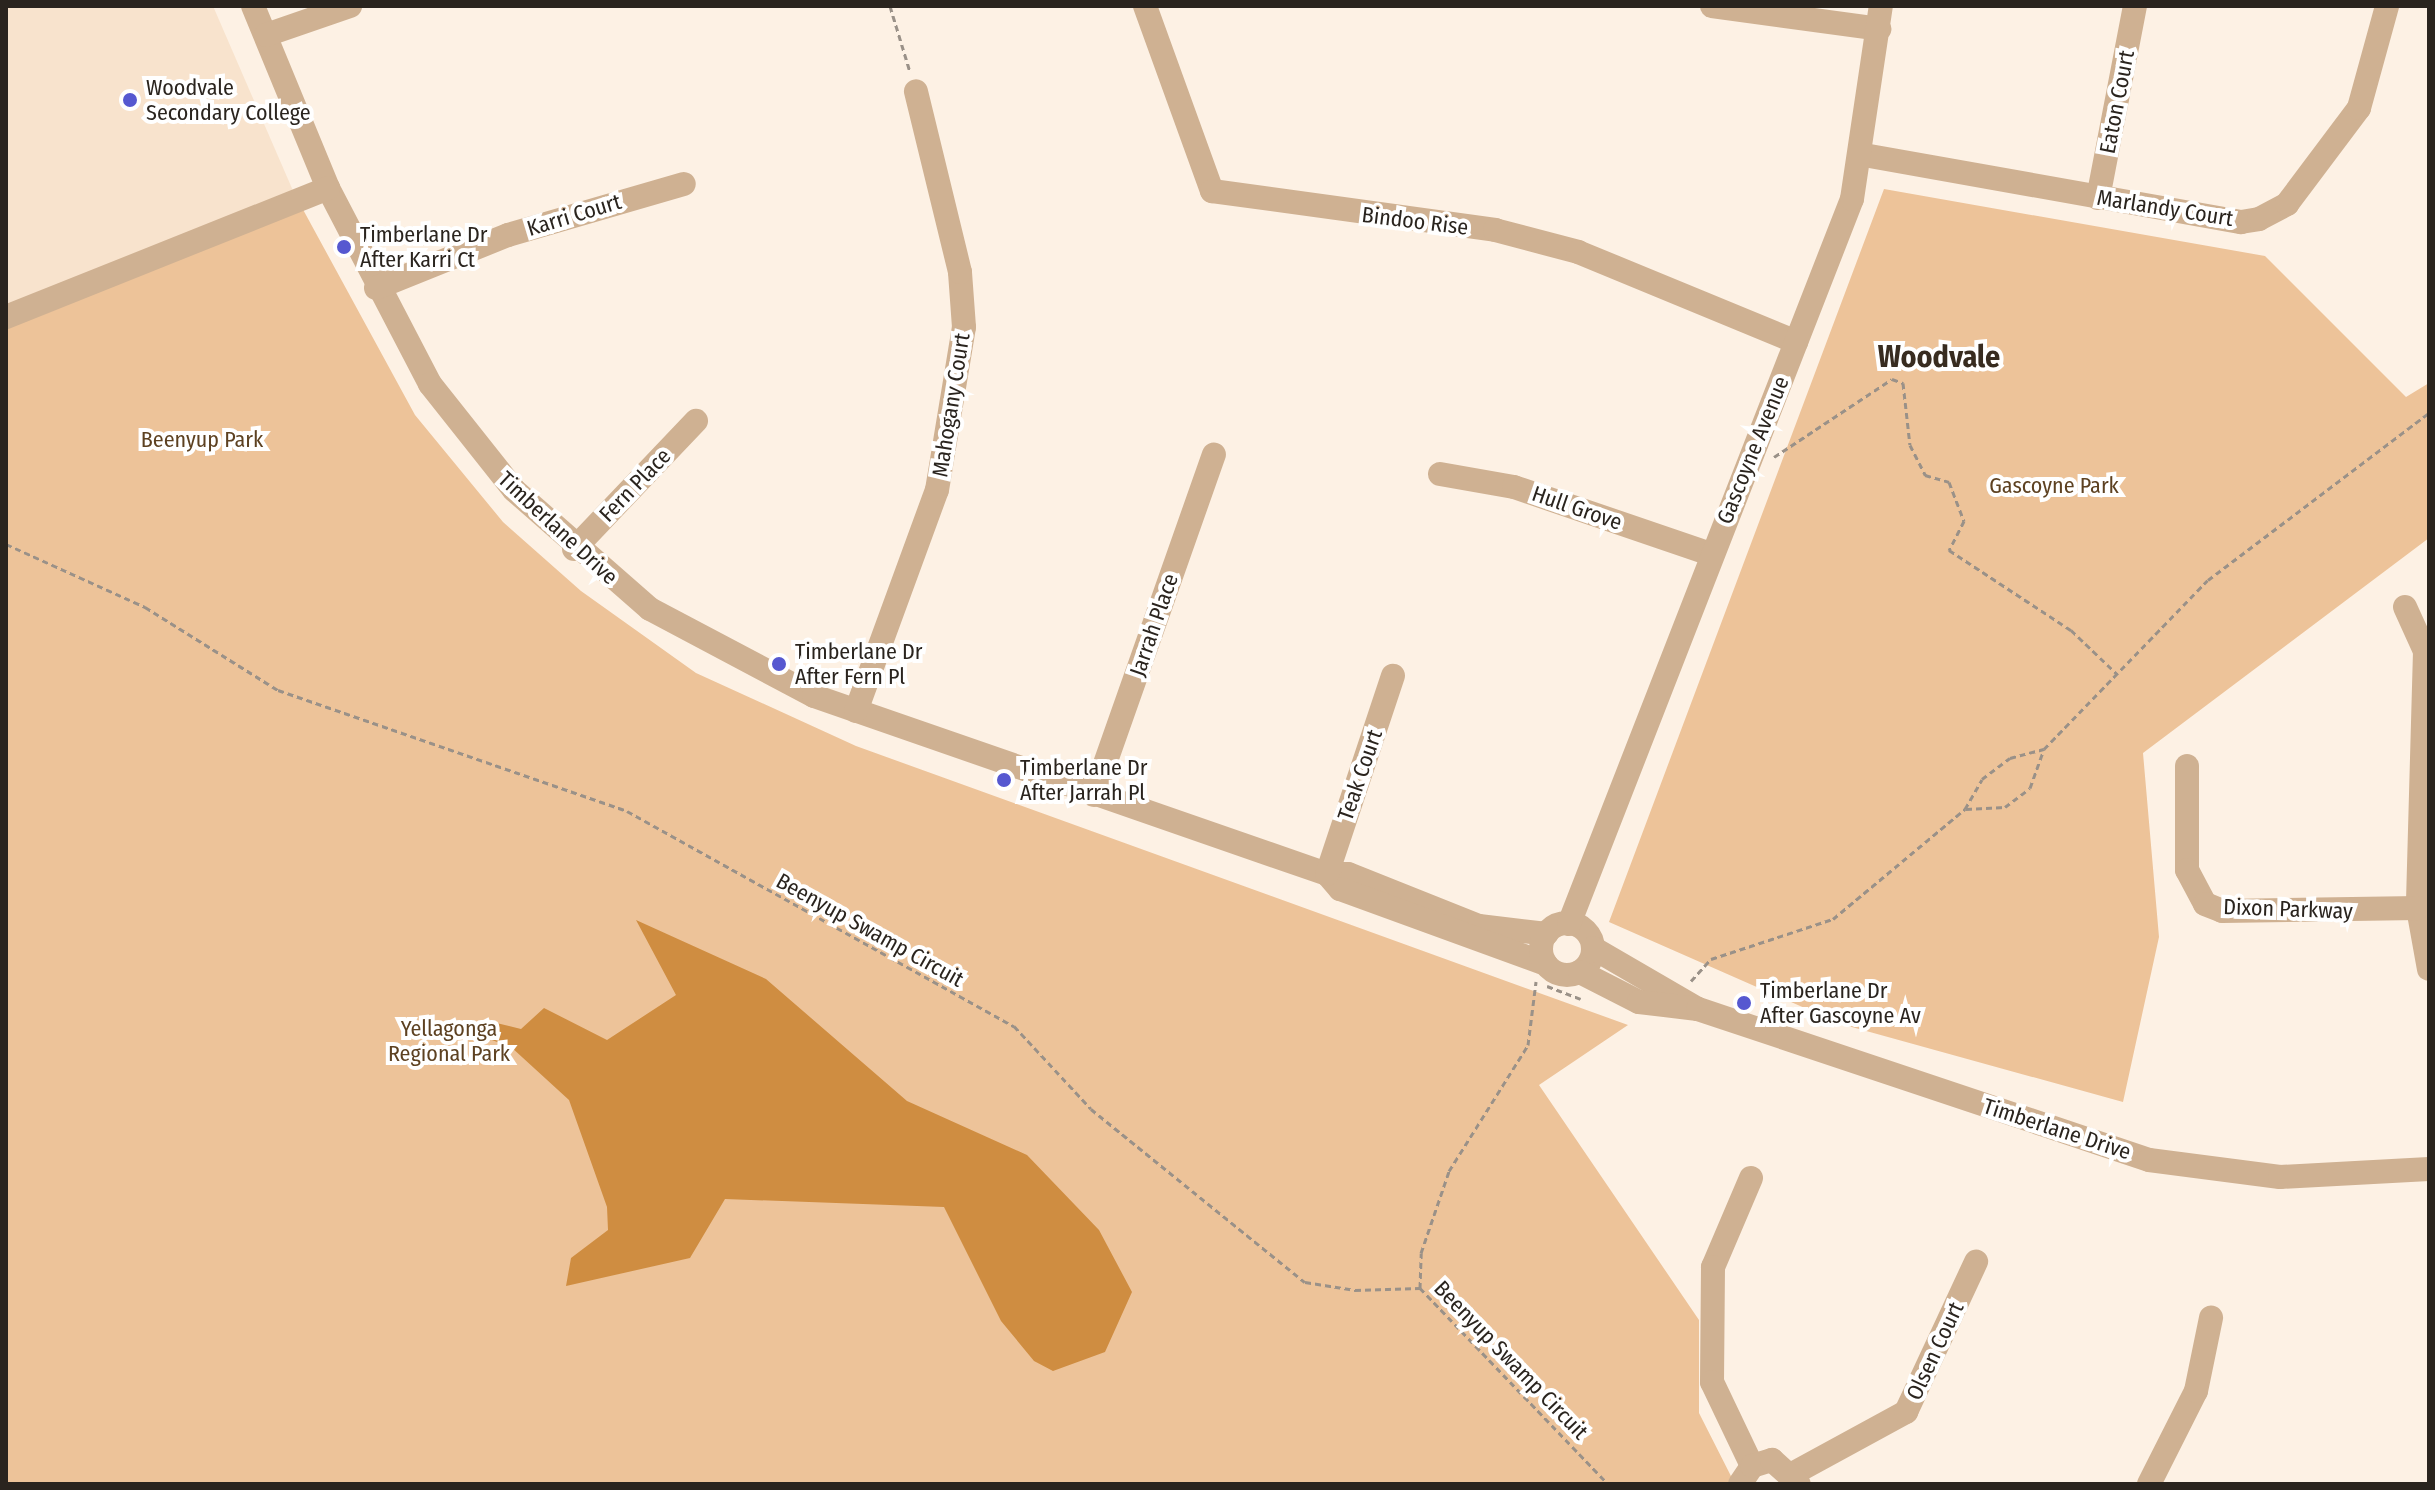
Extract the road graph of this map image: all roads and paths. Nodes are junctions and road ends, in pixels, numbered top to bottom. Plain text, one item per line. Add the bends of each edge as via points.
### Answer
1 (253, 6) edge
2 (350, 6) edge
3 (890, 6) edge
4 (1145, 6) edge
5 (1712, 6) edge
6 (2135, 6) edge
7 (2387, 6) edge
8 (1880, 17) edge
9 (266, 35) junction
10 (916, 91) joint
11 (1864, 155) junction
12 (684, 184) dead end
13 (328, 188) junction
14 (2098, 198) junction
15 (376, 288) junction
16 (6, 317) edge
17 (1796, 342) junction
18 (2429, 413) edge
19 (696, 421) dead end
20 (1214, 455) dead end
21 (1751, 455) junction
22 (1440, 474) dead end
23 (6, 544) edge
24 (574, 549) junction
25 (1711, 554) junction
26 (2405, 607) dead end
27 (2117, 674) junction
28 (1393, 676) dead end
29 (856, 711) junction
30 (2044, 749) junction
31 (2187, 766) dead end
32 (1094, 795) junction
33 (1965, 809) junction
34 (1327, 874) junction
35 (1587, 885) junction
36 (2418, 908) junction
37 (1569, 924) junction
38 (1547, 934) junction
39 (1592, 944) junction
40 (2429, 969) edge
41 (1580, 972) junction
42 (1541, 973) junction
43 (1678, 979) dead end
44 (1698, 1009) junction
45 (2429, 1169) edge
46 (1751, 1178) dead end
47 (1976, 1262) dead end
48 (1420, 1288) junction
49 (2211, 1318) dead end
50 (1746, 1475) edge
51 (1796, 1478) edge
52 (1608, 1484) edge
53 (2149, 1484) edge

1 - 9 street, Timberlane Drive
2 - 9 street
3 - 10 path
4 - 17 street, Bindoo Rise via 1212,191 1495,230 1578,252
5 - 8 street
6 - 14 street, Eaton Court
7 - 14 street, Marlandy Court via 2359,108 2274,213 2241,222
8 - 11 street, Gascoyne Avenue
9 - 13 street, Timberlane Drive
10 - 29 street, Mahogany Court via 960,272 964,327 937,490
11 - 14 street, Marlandy Court
11 - 17 street, Gascoyne Avenue
12 - 15 street, Karri Court via 508,235
13 - 15 street, Timberlane Drive
13 - 16 street
15 - 24 street, Timberlane Drive via 461,427
17 - 21 street, Gascoyne Avenue
18 - 27 path via 2208,580
19 - 24 street, Fern Place
20 - 32 street, Jarrah Place
21 - 25 street, Gascoyne Avenue
21 - 27 path via 1784,454 1892,379 1903,383 1910,445 1925,475 1949,482 1964,521 1949,550 2071,630
22 - 25 street, Hull Grove via 1514,487
23 - 48 path, Beenyup Swamp Circuit via 145,607 278,690 627,811 1014,1026 1091,1109 1305,1282 1355,1290
24 - 29 street, Timberlane Drive via 706,643
25 - 35 street, Gascoyne Avenue
26 - 36 street via 2425,651
27 - 30 path
28 - 34 street, Teak Court
29 - 32 street, Timberlane Drive
30 - 33 path via 2001,765 1982,779
30 - 33 path via 2030,788 2005,807
31 - 36 street, Dixon Parkway via 2187,870 2205,904 2222,911
32 - 34 street, Timberlane Drive
33 - 43 path via 1833,919 1711,959 1690,982
34 - 38 street, Timberlane Drive via 1348,874 1479,926
34 - 42 street, Timberlane Drive via 1340,889
35 - 37 street, Gascoyne Avenue
35 - 39 street, Gascoyne Avenue
36 - 40 street
37 - 38 street
37 - 39 street, Timberlane Drive
38 - 42 street
39 - 41 street
39 - 44 street, Timberlane Drive
41 - 42 street, Timberlane Drive
41 - 44 street, Timberlane Drive via 1639,1002
42 - 48 path via 1528,1045 1449,1171 1421,1253
44 - 45 street, Timberlane Drive via 2149,1160 2280,1177
46 - 50 street via 1713,1267 1712,1382
47 - 51 street, Olsen Court via 1906,1412
48 - 52 path, Beenyup Swamp Circuit
49 - 53 street via 2196,1391
50 - 51 street via 1772,1460

